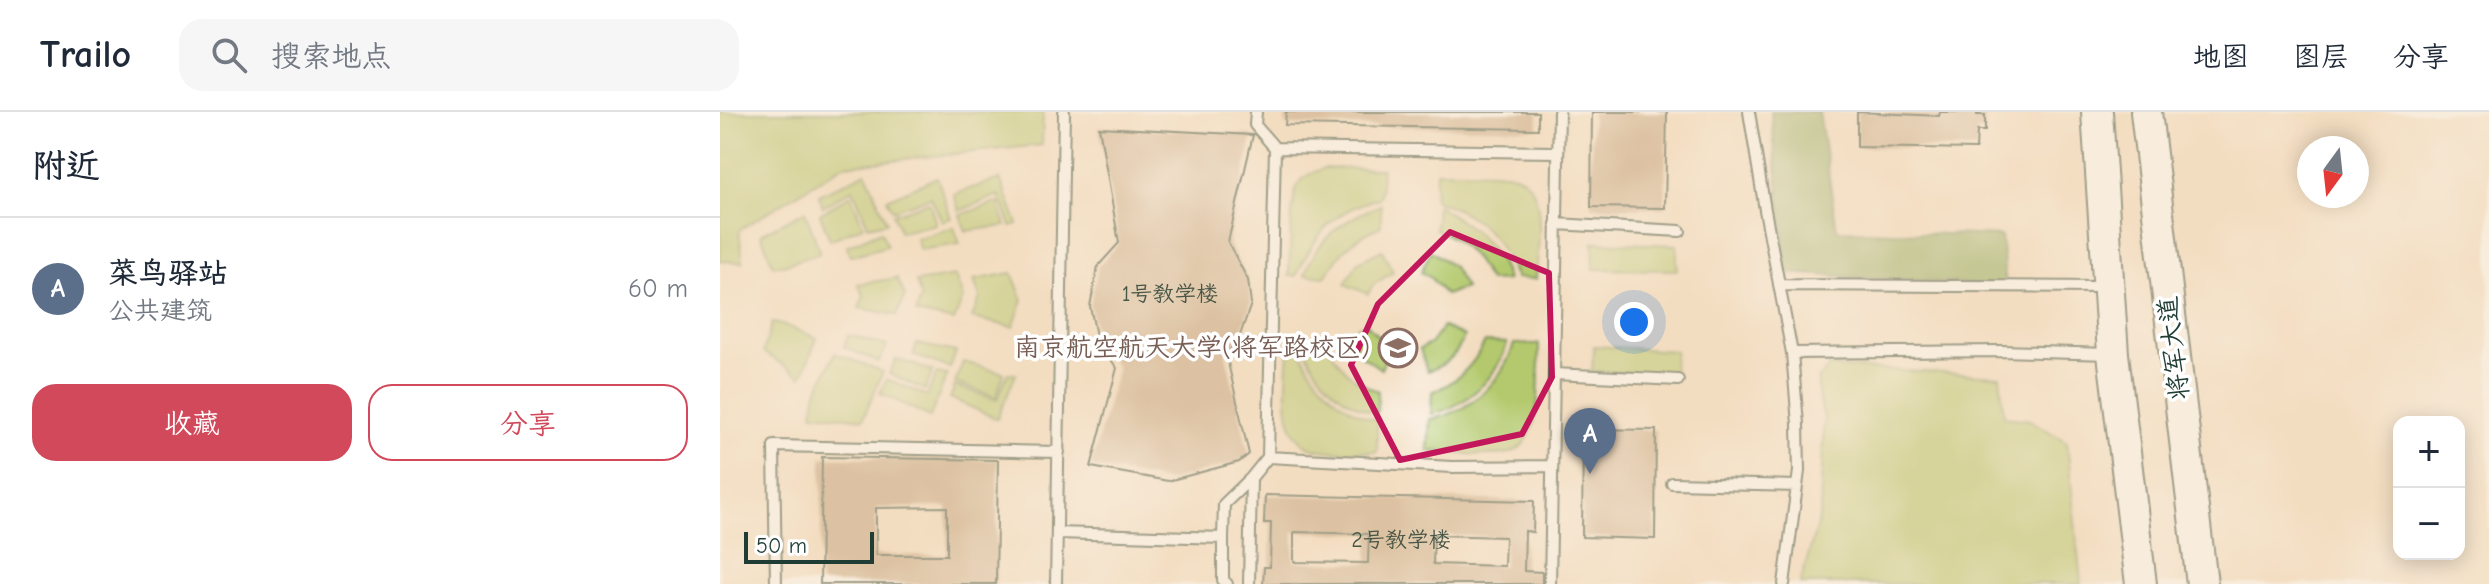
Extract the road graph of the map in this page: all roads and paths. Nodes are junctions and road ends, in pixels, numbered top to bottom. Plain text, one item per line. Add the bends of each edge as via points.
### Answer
1 (1064, 112) edge
2 (1256, 112) edge
3 (1559, 112) edge
4 (1749, 112) edge
5 (2097, 112) edge
6 (2146, 112) edge
7 (1275, 148) junction
8 (1557, 152) junction
9 (1556, 224) junction
10 (1680, 231) dead end
11 (1779, 285) junction
12 (2110, 288) junction
13 (1792, 353) junction
14 (2113, 354) junction
15 (1554, 374) junction
16 (1678, 380) dead end
17 (1059, 452) junction
18 (1268, 457) junction
19 (1552, 466) junction
20 (1251, 478) junction
21 (1672, 483) dead end
22 (1797, 486) junction
23 (1057, 533) junction
24 (1223, 538) junction
25 (776, 584) edge
26 (1056, 584) edge
27 (1227, 584) edge
28 (1249, 584) edge
29 (1550, 584) edge
30 (1784, 584) edge
31 (2141, 584) edge
32 (2202, 584) edge

1 - 17 lane
2 - 7 lane via 1255,125
3 - 8 lane
4 - 11 lane
5 - 12 main road
6 - 32 main road, 将军大道
7 - 8 lane
7 - 18 lane
8 - 9 lane
9 - 10 lane
9 - 15 lane
11 - 12 lane
11 - 13 lane
12 - 14 main road
13 - 14 lane
13 - 22 lane
14 - 31 main road
15 - 16 lane
15 - 19 lane
17 - 23 lane
17 - 25 lane via 774,446
18 - 19 lane via 1452,467
18 - 20 lane
19 - 29 lane
20 - 24 lane via 1224,504
20 - 28 lane
21 - 22 lane
22 - 30 lane
23 - 24 lane
23 - 26 lane
24 - 27 lane

